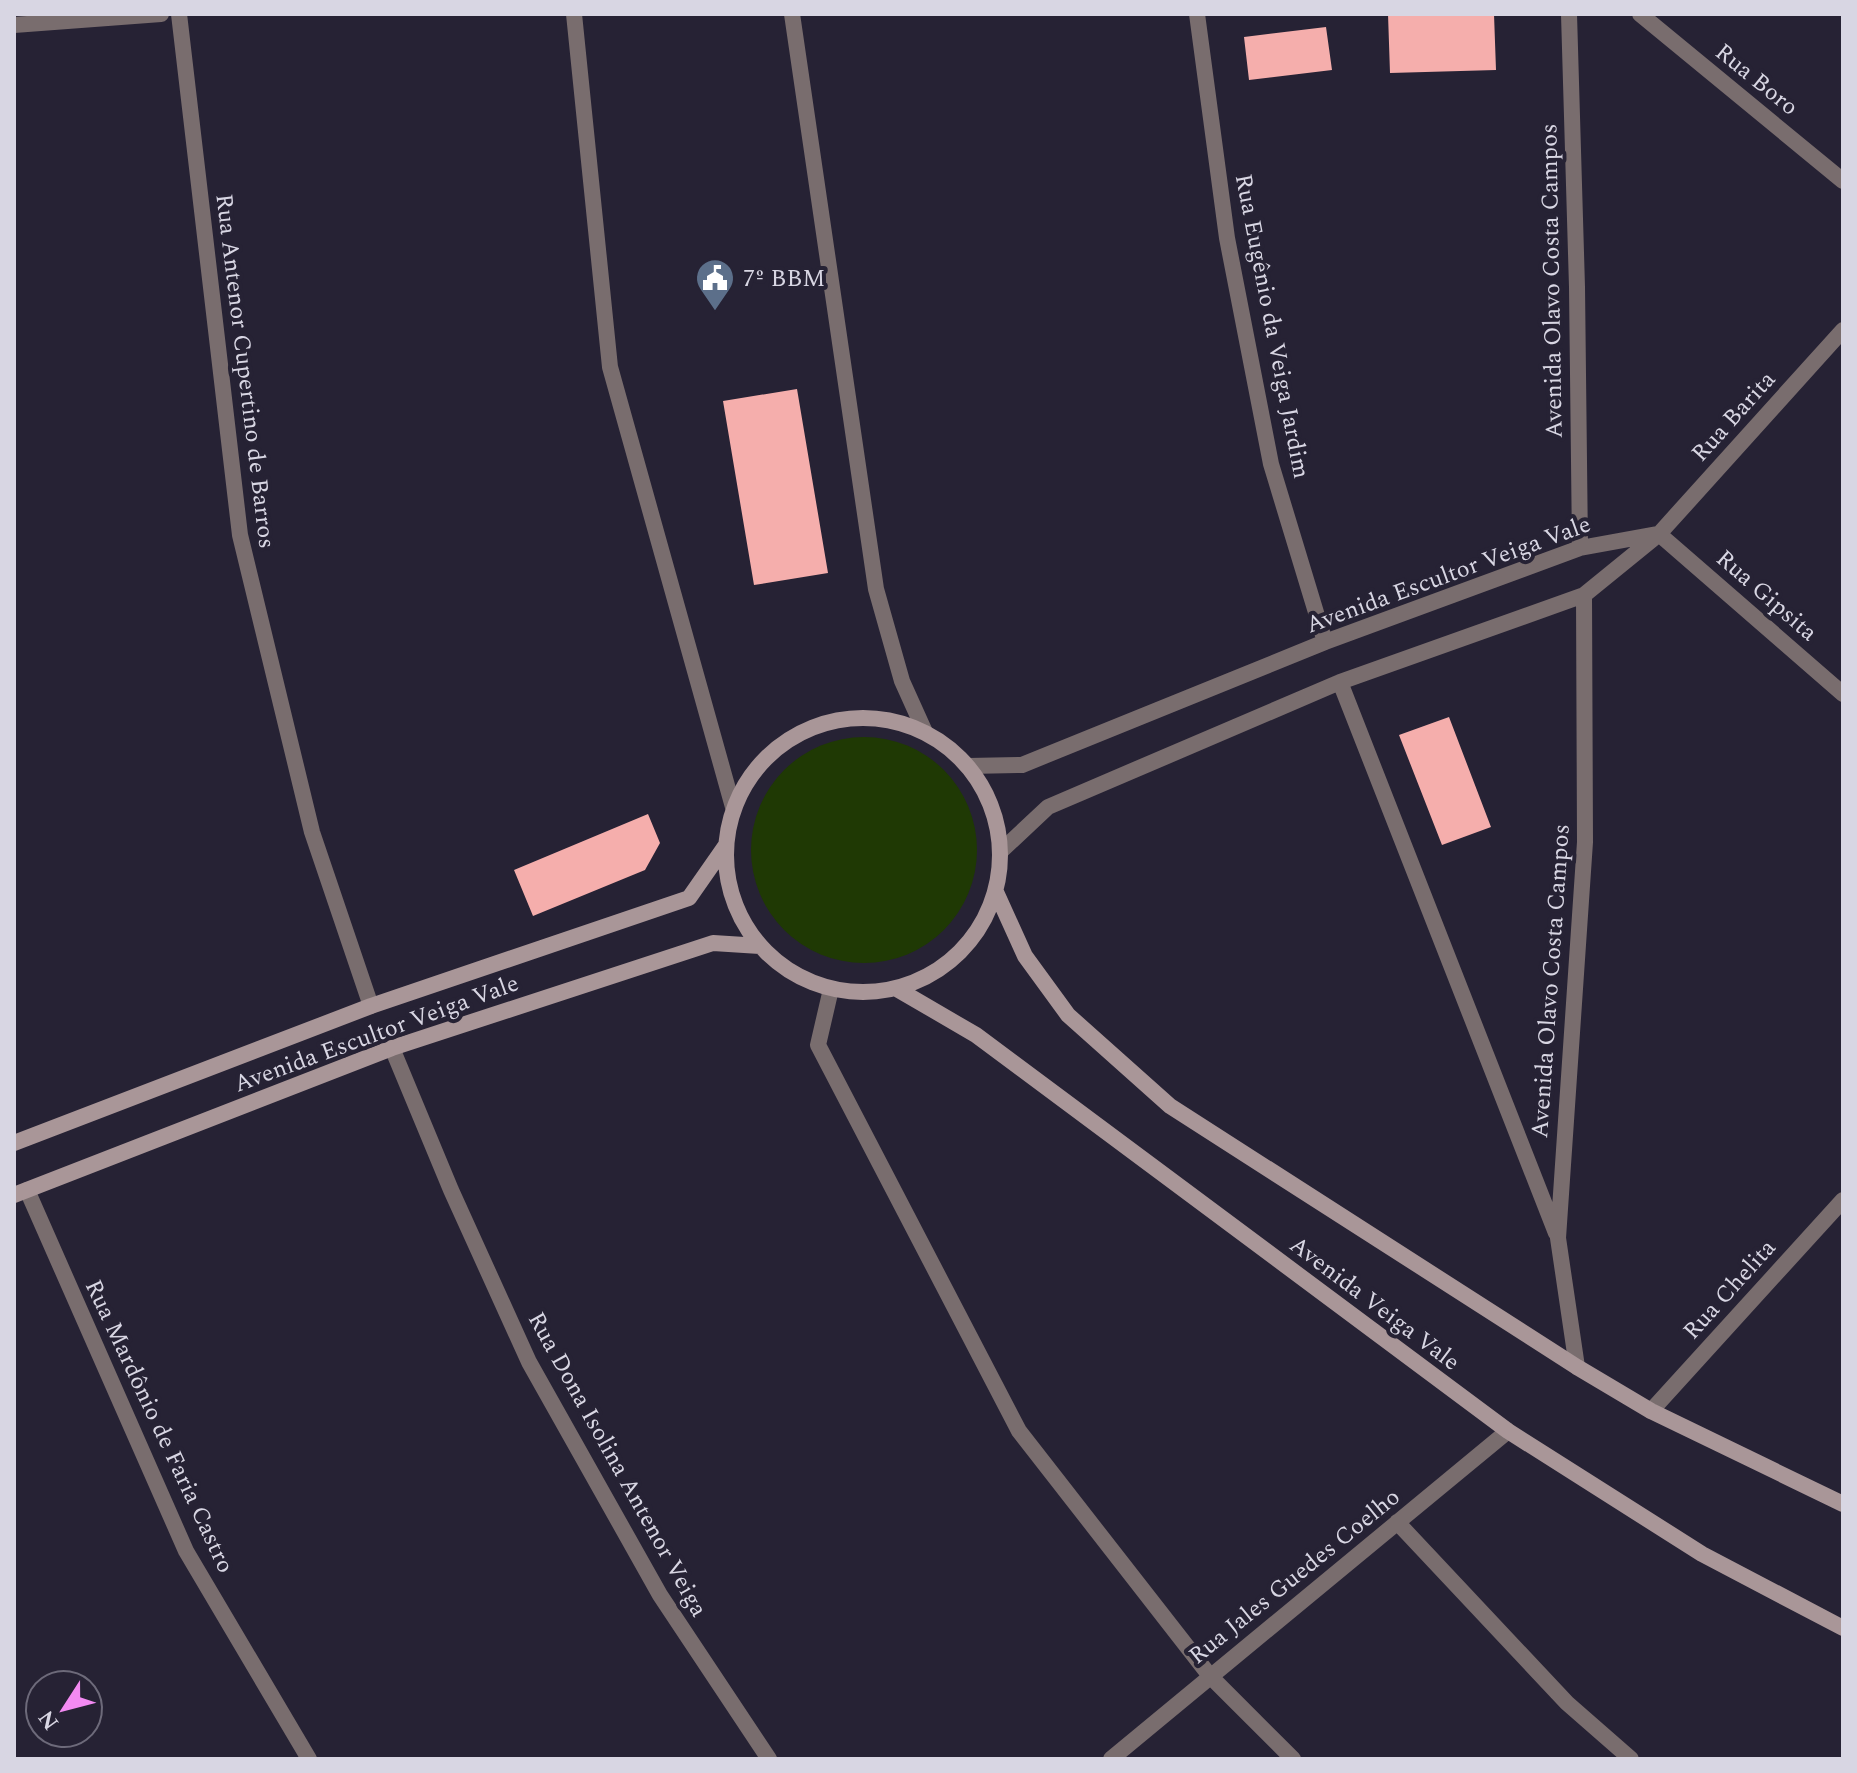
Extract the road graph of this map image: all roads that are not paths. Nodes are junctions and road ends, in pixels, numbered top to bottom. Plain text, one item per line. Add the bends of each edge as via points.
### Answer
1 (161, 14) edge
2 (179, 14) edge
3 (574, 14) edge
4 (792, 14) edge
5 (1197, 14) edge
6 (1569, 14) edge
7 (1640, 14) edge
8 (14, 25) edge
9 (1843, 181) edge
10 (1843, 330) edge
11 (1659, 534) junction
12 (1580, 548) junction
13 (1584, 595) junction
14 (1325, 642) junction
15 (1340, 682) junction
16 (1843, 694) edge
17 (925, 732) junction
18 (968, 766) junction
19 (733, 807) junction
20 (726, 845) junction
21 (1000, 852) junction
22 (996, 892) junction
23 (760, 946) junction
24 (831, 989) junction
25 (897, 989) junction
26 (371, 1006) junction
27 (392, 1048) junction
28 (14, 1143) edge
29 (20, 1192) edge
30 (1843, 1200) edge
31 (1558, 1238) junction
32 (1577, 1367) junction
33 (1651, 1411) junction
34 (1508, 1431) junction
35 (1843, 1504) edge
36 (1397, 1522) junction
37 (1843, 1628) edge
38 (1210, 1676) junction
39 (309, 1759) edge
40 (769, 1759) edge
41 (1111, 1759) edge
42 (1293, 1759) edge
43 (1631, 1759) edge

1 - 8 street
2 - 26 street, Rua Antenor Cupertino de Barros via 240,535 312,832
3 - 19 street via 610,367
4 - 17 street via 876,589 902,681
5 - 14 street, Rua Eugênio da Veiga Jardim via 1227,238 1271,464
6 - 12 street, Avenida Olavo Costa Campos
7 - 9 street, Rua Boro
10 - 11 street, Rua Barita
11 - 12 street, Avenida Escultor Veiga Vale
11 - 13 street
11 - 16 street, Rua Gipsita
12 - 14 street, Avenida Escultor Veiga Vale
13 - 15 street
13 - 31 street, Avenida Olavo Costa Campos via 1585,842
14 - 18 street, Avenida Escultor Veiga Vale via 1022,765
15 - 21 street via 1048,807
15 - 31 street
17 - 18 main road
17 - 19 main road via 888,719 849,718 812,726 769,754 751,773
18 - 21 main road via 985,792
19 - 20 main road
20 - 23 main road via 732,899
20 - 26 main road, Avenida Escultor Veiga Vale via 689,898
21 - 22 main road
22 - 25 main road via 982,925 959,954 930,976
22 - 32 main road, Avenida Veiga Vale via 1025,956 1068,1015 1170,1106
23 - 24 main road via 780,965
23 - 27 main road, Avenida Escultor Veiga Vale via 713,943
24 - 25 main road
24 - 38 street via 818,1045 1019,1431
25 - 34 main road, Avenida Veiga Vale via 976,1035
26 - 28 main road, Avenida Escultor Veiga Vale
27 - 29 main road, Avenida Escultor Veiga Vale
27 - 40 street, Rua Dona Isolina Antenor Veiga via 529,1362 660,1595
29 - 39 street, Rua Mardônio de Faria Castro via 186,1551
30 - 33 street, Rua Chelita
31 - 32 street, Avenida Olavo Costa Campos
32 - 33 main road, Avenida Veiga Vale
33 - 35 main road, Avenida Veiga Vale
34 - 36 street, Rua Jales Guedes Coelho
34 - 37 main road, Avenida Veiga Vale via 1702,1554
36 - 38 street, Rua Jales Guedes Coelho
36 - 43 street via 1567,1703
38 - 41 street, Rua Jales Guedes Coelho
38 - 42 street

